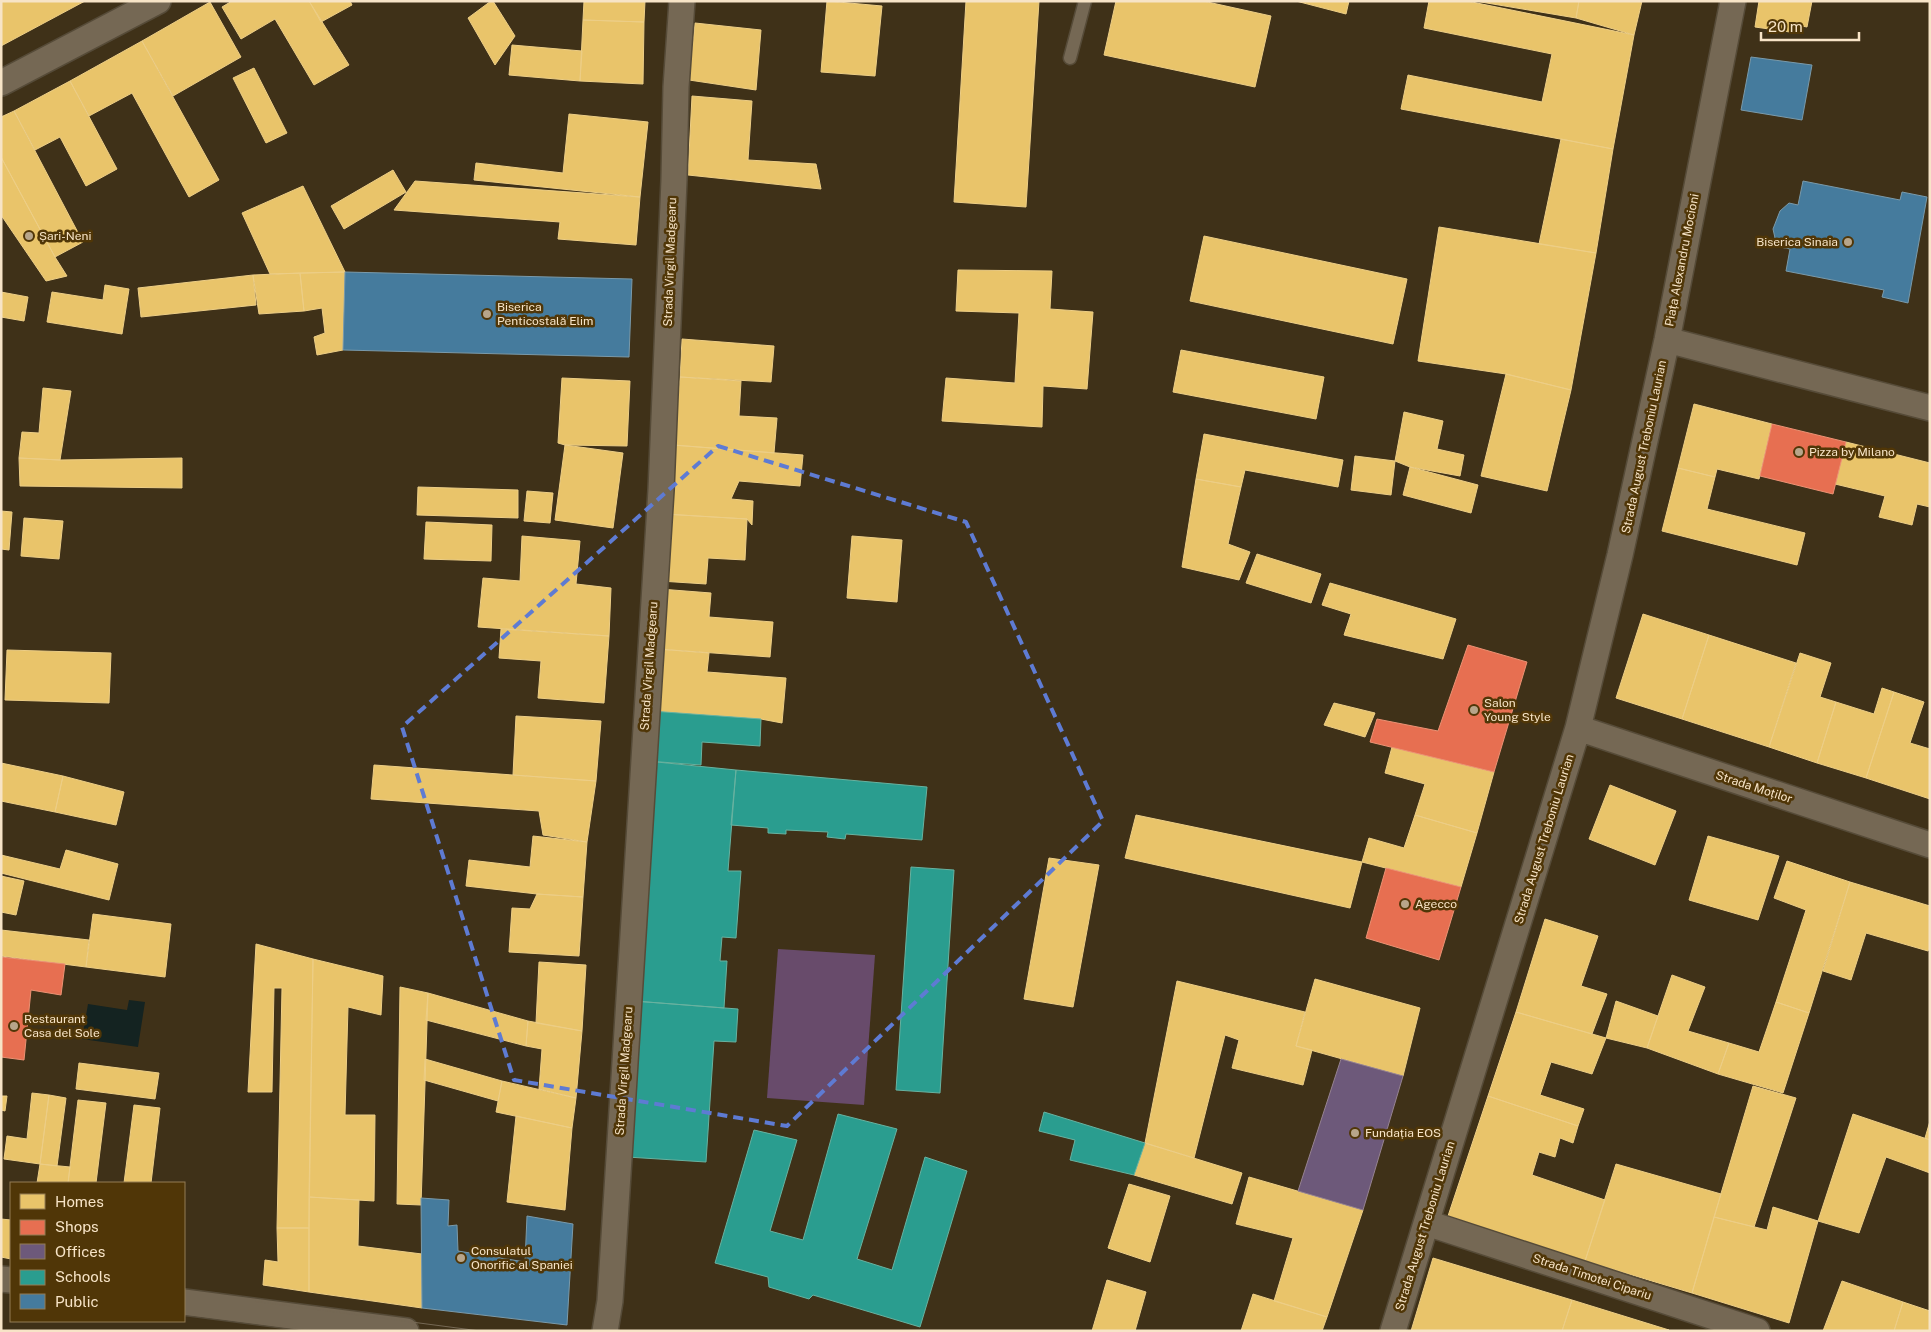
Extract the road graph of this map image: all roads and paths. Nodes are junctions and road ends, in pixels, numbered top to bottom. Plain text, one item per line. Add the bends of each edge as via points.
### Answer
1 (158, 1) edge
2 (682, 1) edge
3 (1085, 1) edge
4 (1732, 1) edge
5 (1070, 58) dead end
6 (1, 83) edge
7 (1667, 340) junction
8 (1930, 408) edge
9 (1578, 728) junction
10 (1930, 845) edge
11 (1427, 1223) junction
12 (185, 1302) edge
13 (406, 1331) edge
14 (605, 1331) edge
15 (1393, 1331) edge
16 (1757, 1331) edge

1 - 6 street
2 - 14 street, Strada Virgil Madgearu via 661,490 610,1301
3 - 5 lane
4 - 7 street, Piața Alexandru Mocioni
7 - 8 street, Piața Alexandru Mocioni
7 - 9 street, Strada August Treboniu Laurian
9 - 10 street, Strada Moților
9 - 11 street, Strada August Treboniu Laurian
11 - 15 street, Strada August Treboniu Laurian
11 - 16 street, Strada Timotei Cipariu
12 - 13 street

